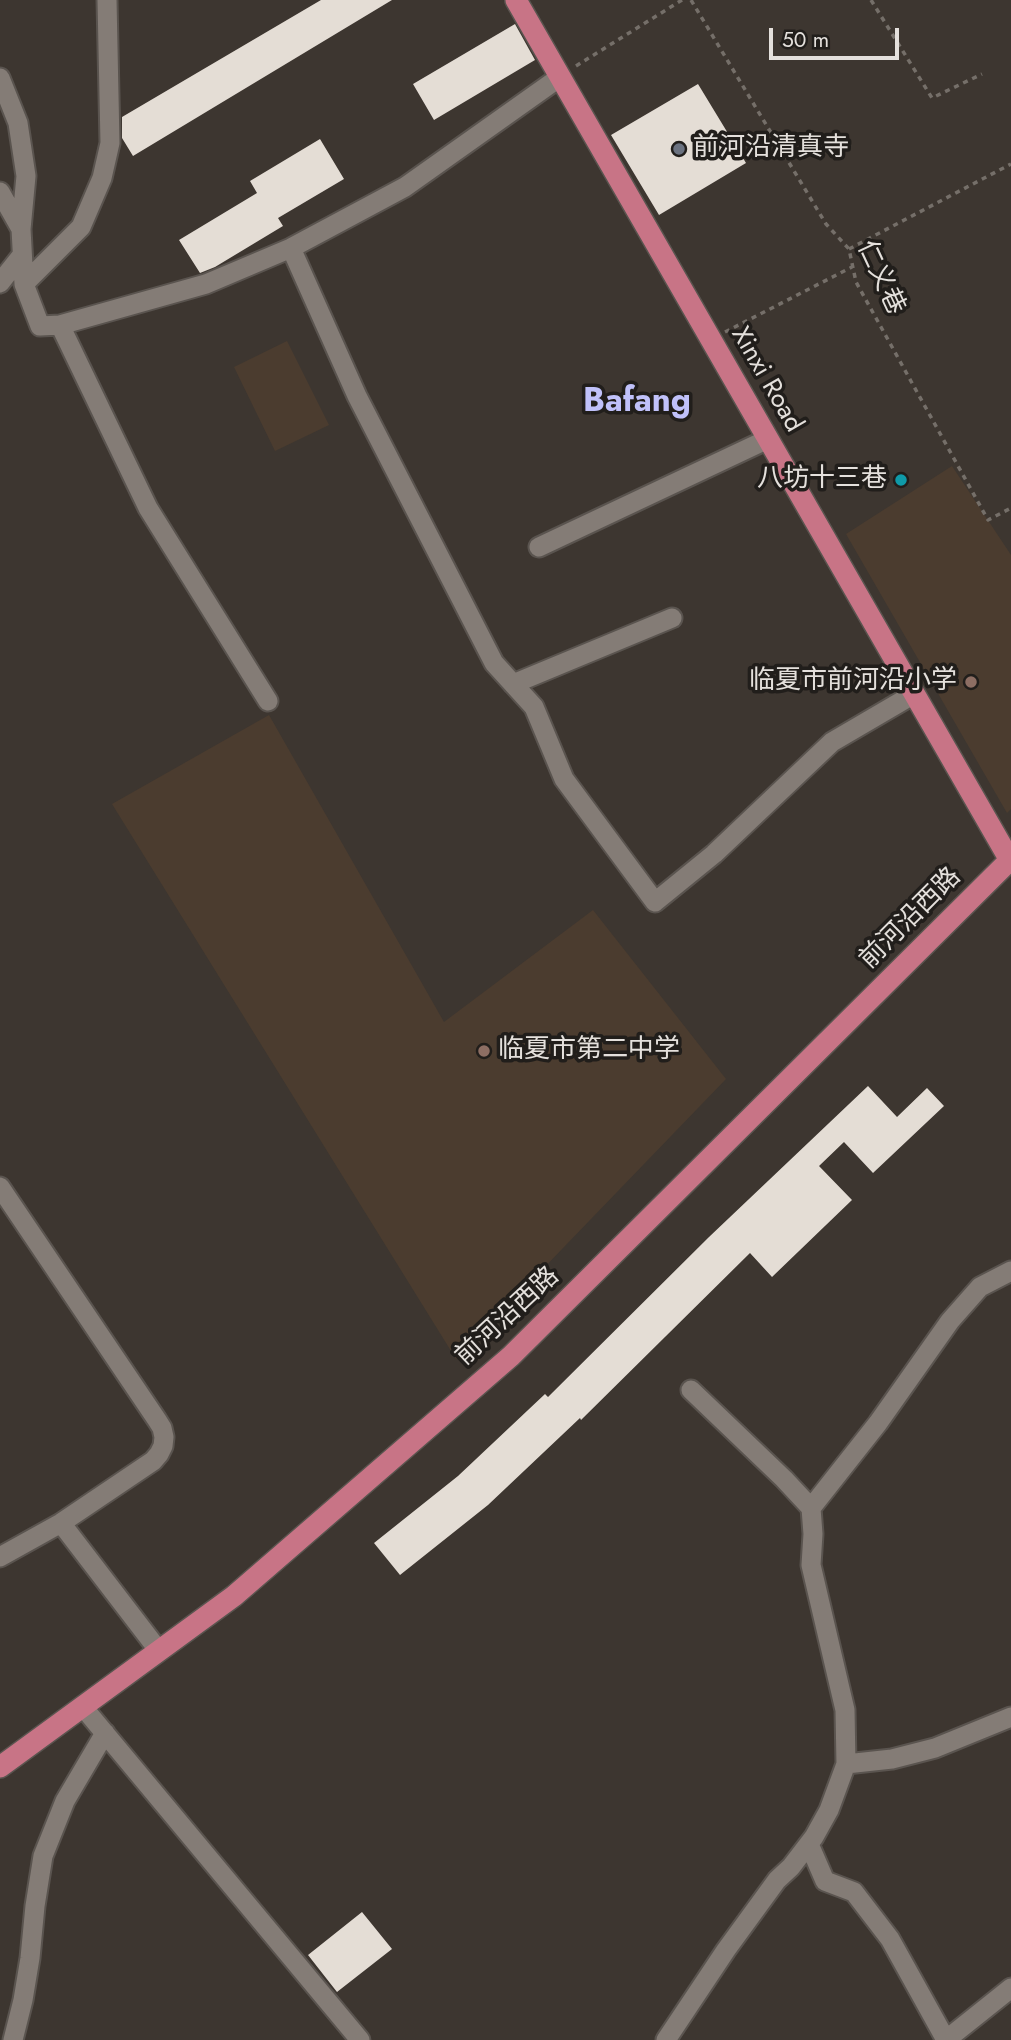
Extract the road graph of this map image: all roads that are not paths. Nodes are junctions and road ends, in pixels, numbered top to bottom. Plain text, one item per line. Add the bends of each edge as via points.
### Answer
1 (107, 0) edge
2 (516, 0) edge
3 (560, 77) junction
4 (0, 78) edge
5 (0, 192) edge
6 (21, 229) junction
7 (291, 248) junction
8 (22, 255) junction
9 (0, 284) edge
10 (24, 284) junction
11 (60, 325) junction
12 (768, 439) junction
13 (539, 547) dead end
14 (671, 618) dead end
15 (513, 684) junction
16 (914, 694) junction
17 (268, 701) dead end
18 (1011, 860) edge
19 (0, 1187) edge
20 (1011, 1271) edge
21 (691, 1390) dead end
22 (811, 1508) junction
23 (61, 1523) junction
24 (0, 1557) edge
25 (159, 1651) junction
26 (83, 1707) junction
27 (1011, 1717) edge
28 (105, 1733) junction
29 (845, 1764) junction
30 (0, 1767) edge
31 (809, 1844) junction
32 (1011, 1987) edge
33 (956, 2037) edge
34 (13, 2040) edge
35 (360, 2040) edge
36 (666, 2040) edge

1 - 10 street via 110,144 102,178 81,227
2 - 3 main road, Xinxi Road
3 - 7 street via 405,187
3 - 12 main road, Xinxi Road
4 - 6 street via 18,123 26,176
5 - 6 street
6 - 8 street
7 - 11 street via 206,284
7 - 15 street via 357,396 494,663
8 - 9 street
8 - 10 street
10 - 11 street via 40,326
11 - 17 street via 148,508
12 - 13 street
12 - 16 main road, Xinxi Road
14 - 15 street
15 - 16 street via 534,707 564,779 655,902 714,854 832,742
16 - 18 main road, Xinxi Road
18 - 25 main road, 前河沿西路 via 511,1356 234,1596
19 - 23 street via 164,1437 153,1461
20 - 22 street via 980,1287 950,1321
21 - 22 street
22 - 29 street via 811,1566 845,1710
23 - 24 street
23 - 25 street
25 - 26 main road, 前河沿西路
26 - 28 street
26 - 30 main road, 前河沿西路
27 - 29 street via 935,1748
28 - 34 street via 65,1801 43,1856 30,1958
28 - 35 street
29 - 31 street via 829,1810
31 - 33 street via 825,1881 854,1892
31 - 36 street via 726,1950
32 - 33 street

